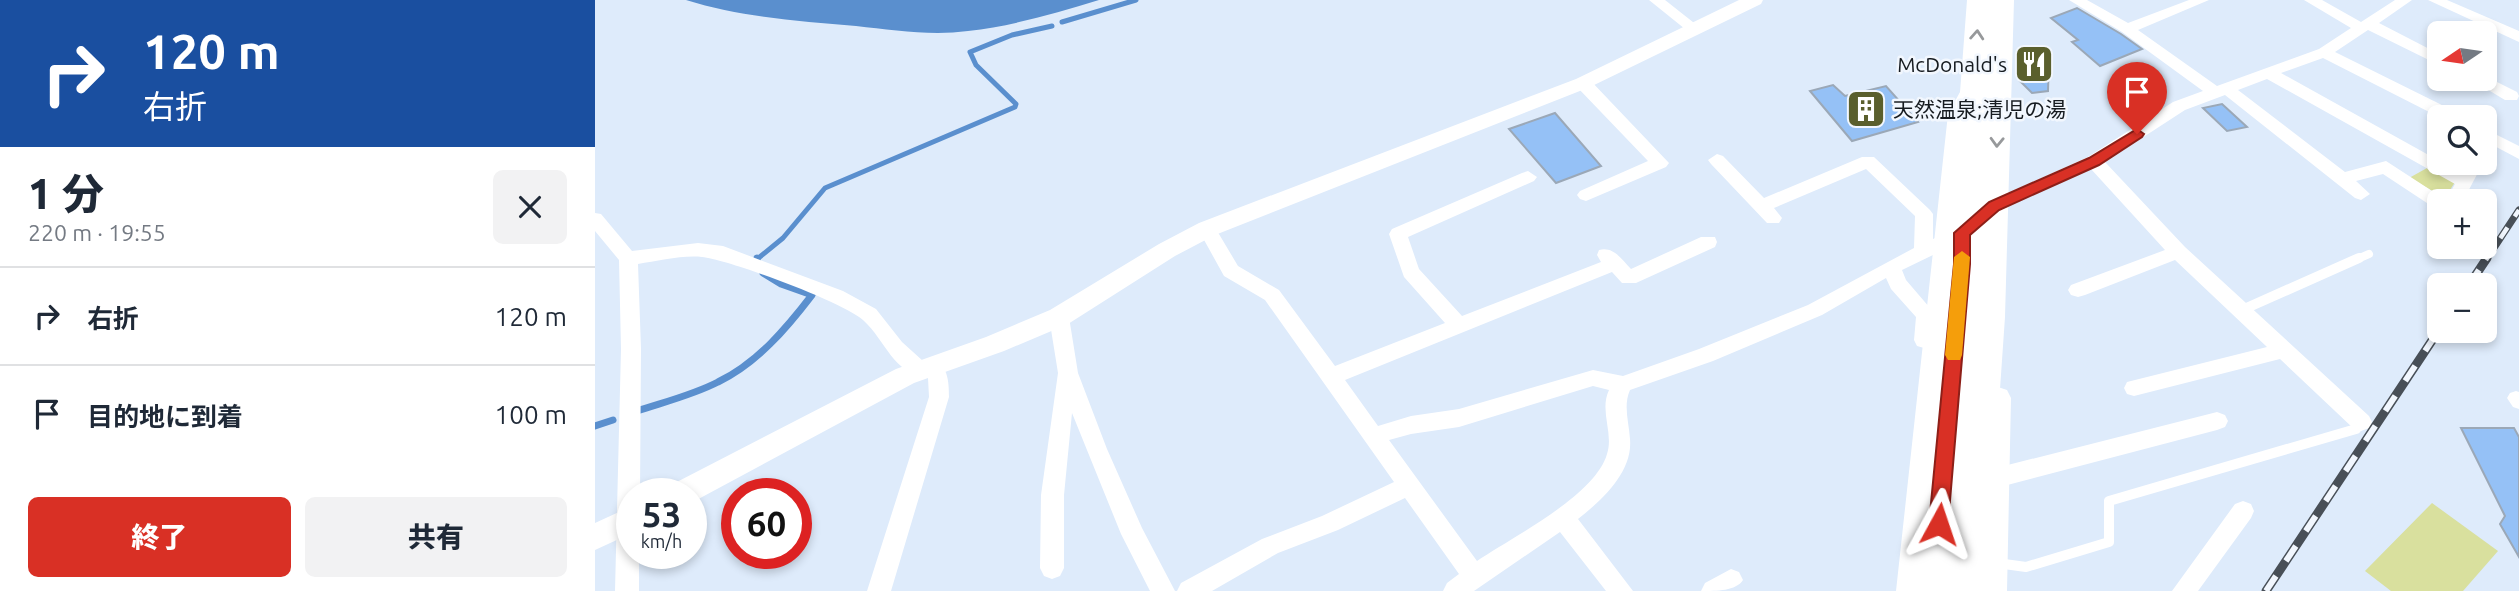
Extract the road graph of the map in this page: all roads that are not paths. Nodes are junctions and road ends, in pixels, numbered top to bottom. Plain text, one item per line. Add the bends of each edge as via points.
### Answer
1 (1656, 0) edge
2 (1754, 0) edge
3 (1979, 0) edge
4 (2002, 0) edge
5 (2076, 0) edge
6 (2202, 0) edge
7 (2311, 0) edge
8 (2405, 0) edge
9 (2435, 0) edge
10 (2519, 23) edge
11 (2365, 26) junction
12 (2127, 29) junction
13 (2502, 29) junction
14 (1695, 30) junction
15 (2519, 37) edge
16 (2325, 52) junction
17 (2427, 54) edge
18 (2269, 73) junction
19 (1583, 83) junction
20 (2220, 89) junction
21 (2497, 89) edge
22 (2511, 96) dead end
23 (2429, 105) edge
24 (2497, 142) edge
25 (2519, 153) edge
26 (1717, 160) dead end
27 (2094, 161) junction
28 (2470, 175) edge
29 (1528, 177) dead end
30 (2343, 179) junction
31 (2466, 183) junction
32 (2462, 189) edge
33 (2361, 194) dead end
34 (1586, 195) dead end
35 (2427, 195) edge
36 (595, 219) edge
37 (1994, 221) junction
38 (1207, 229) junction
39 (1708, 242) dead end
40 (1943, 242) junction
41 (2178, 252) junction
42 (2369, 254) dead end
43 (628, 258) junction
44 (1891, 267) junction
45 (2078, 290) dead end
46 (2242, 310) junction
47 (1059, 317) junction
48 (1459, 326) junction
49 (2285, 350) junction
50 (926, 368) junction
51 (1068, 373) junction
52 (1330, 377) junction
53 (1623, 384) junction
54 (2134, 388) dead end
55 (1930, 403) junction
56 (2217, 421) dead end
57 (2361, 422) joint
58 (1373, 436) junction
59 (630, 478) edge
60 (1996, 478) junction
61 (707, 481) edge
62 (1409, 485) junction
63 (2243, 511) dead end
64 (1564, 519) junction
65 (616, 527) edge
66 (595, 537) edge
67 (1993, 562) junction
68 (1052, 568) dead end
69 (628, 569) edge
70 (1475, 577) junction
71 (627, 591) edge
72 (879, 591) edge
73 (1163, 591) edge
74 (1189, 591) edge
75 (1455, 591) edge
76 (1621, 591) edge
77 (1911, 591) edge
78 (1934, 591) edge
79 (1966, 591) edge
80 (1992, 591) edge
81 (2184, 591) edge

1 - 14 street
2 - 14 street
40 -> 3 main road via 1973,117
4 -> 37 main road
5 - 12 street
6 - 12 street
7 - 11 street
8 - 11 street
9 - 13 street
10 - 13 street
11 - 16 street
11 - 17 street
12 - 20 street
13 - 15 street
14 - 19 street
16 - 18 street
16 - 23 street
18 - 20 street
18 - 31 street
19 - 34 street via 1660,163
19 - 38 street
20 - 27 street via 2179,106
20 - 30 street
21 - 22 street
24 - 25 street
26 - 40 street via 1767,212 1868,161 1924,214
27 - 37 street
27 - 41 street
28 - 31 street
29 - 48 street via 1398,234 1412,272
30 - 33 street
30 - 35 street via 2386,167
31 - 32 street
36 - 43 street
37 - 40 street
37 - 60 street
37 - 79 main road
38 - 47 street
38 - 52 street via 1230,268 1272,295
39 - 48 street via 1629,278 1609,259
40 - 44 street
40 - 55 street
40 - 78 main road via 1962,264
41 - 45 street
41 - 46 street
42 - 46 lane
43 - 50 street via 698,250 723,253 836,296 869,314 895,348
43 - 59 street
44 - 53 street via 1815,310
44 - 55 street via 1898,284 1926,315 1923,363
46 - 49 street
47 - 50 street
47 - 51 street
48 - 52 street
49 - 54 street
49 - 57 street
50 - 61 street
50 - 72 street via 938,376 939,397
51 - 68 street via 1053,469
51 - 73 street via 1133,534
52 - 58 street
53 - 58 street via 1593,378 1458,418
53 - 64 street via 1615,395 1618,457
55 - 77 street
56 - 60 street
57 - 67 lane via 2356,429 2109,501 2109,542 2026,568
58 - 62 street
60 - 67 street
62 - 70 street
62 - 74 street via 1270,546
63 - 81 street
64 - 70 street
64 - 76 street
65 - 66 street
67 - 80 street
69 - 71 street
70 - 75 street

